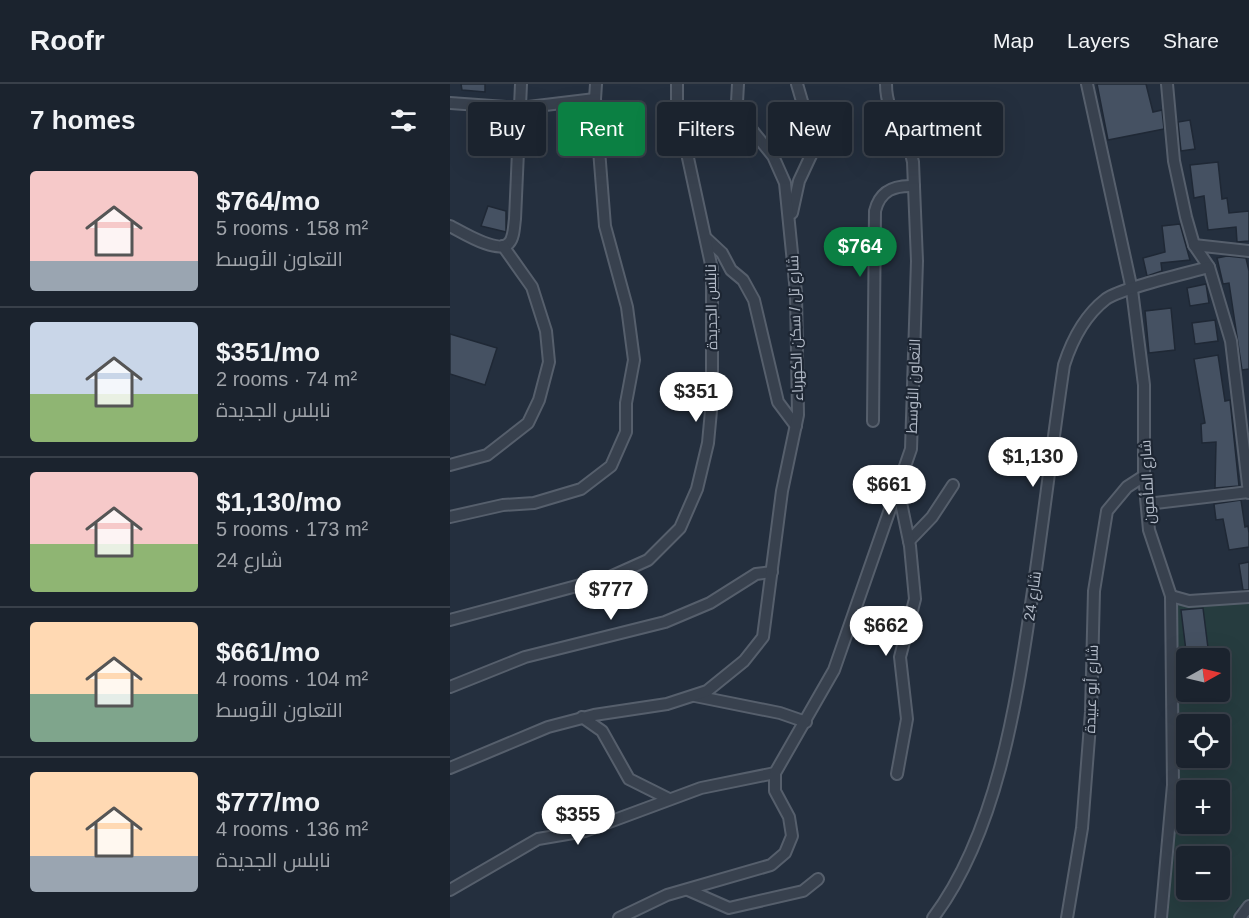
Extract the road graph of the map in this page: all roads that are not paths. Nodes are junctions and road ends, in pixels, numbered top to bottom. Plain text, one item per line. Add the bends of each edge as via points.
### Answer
1 (521, 84) edge
2 (596, 84) edge
3 (678, 84) edge
4 (738, 84) edge
5 (797, 84) edge
6 (886, 84) edge
7 (1087, 84) edge
8 (1167, 84) edge
9 (595, 99) junction
10 (520, 102) edge
11 (450, 103) edge
12 (468, 104) edge
13 (546, 105) edge
14 (517, 156) edge
15 (914, 186) junction
16 (792, 213) dead end
17 (450, 226) edge
18 (707, 239) junction
19 (1194, 245) junction
20 (503, 246) junction
21 (1249, 251) edge
22 (1209, 267) junction
23 (1132, 290) junction
24 (1245, 415) edge
25 (873, 421) dead end
26 (796, 426) junction
27 (450, 465) edge
28 (1144, 476) junction
29 (953, 485) dead end
30 (898, 486) junction
31 (1249, 493) edge
32 (1147, 504) junction
33 (450, 517) edge
34 (909, 541) junction
35 (772, 572) junction
36 (1171, 597) junction
37 (1249, 597) edge
38 (450, 620) edge
39 (450, 687) edge
40 (695, 696) junction
41 (582, 717) junction
42 (806, 722) junction
43 (450, 768) edge
44 (776, 773) junction
45 (897, 774) dead end
46 (669, 799) junction
47 (818, 879) dead end
48 (450, 890) edge
49 (688, 890) junction
50 (1249, 906) edge
51 (619, 918) edge
52 (933, 918) edge
53 (1067, 918) edge
54 (1161, 918) edge
55 (1240, 918) edge

1 - 10 street
2 - 9 street
3 - 18 street, نابلس الجديدة via 677,108
4 - 26 street, شارع تل / سكن الكهرباء via 741,116 773,156 787,193 798,353
5 - 16 street via 813,138 813,151 799,181
6 - 15 street, التعاون الأوسط via 892,117 912,155
7 - 23 street, شارع المأمون
8 - 19 street via 1174,161
9 - 13 street
9 - 33 street via 605,226 627,307 634,360 626,403 626,432 611,466 580,489 534,504 503,505
11 - 12 street
14 - 20 street via 515,219 511,240
15 - 25 street via 890,189 878,201 875,211
15 - 30 street, التعاون الأوسط via 917,261 911,449
17 - 20 street via 488,245
18 - 26 street via 743,280 753,300 778,402
18 - 38 street, نابلس الجديدة via 712,269 710,422 697,489 680,528 648,560 610,577
19 - 21 street
19 - 22 street
20 - 27 street via 532,287 546,331 549,362 540,400 528,423 487,455
22 - 23 street, شارع 24
22 - 24 street via 1231,341
23 - 28 street, شارع المأمون via 1144,385
23 - 52 street, شارع 24 via 1108,298 1089,315 1064,365 1009,737 968,862
24 - 31 street
26 - 35 street, شارع تل / سكن الكهرباء via 782,491
28 - 32 street, شارع المأمون
28 - 53 street, شارع أبو عبيدة via 1127,487 1107,511 1094,591 1091,712 1082,828
29 - 34 street via 932,517
30 - 34 street
30 - 42 street, التعاون الأوسط via 834,670
31 - 32 street
32 - 36 street, شارع المأمون via 1149,530
34 - 45 street via 915,603 900,657 907,719
35 - 39 street via 756,574 710,603 665,622 525,657
35 - 40 street, شارع تل / سكن الكهرباء via 760,643 721,681
36 - 37 street via 1189,601
36 - 54 street, شارع المأمون via 1173,785
40 - 41 street
40 - 42 street
41 - 43 street via 523,735
41 - 46 street via 602,731 629,779
42 - 44 street, التعاون الأوسط
44 - 46 street via 701,788
44 - 49 street via 775,791 792,830 785,853 765,868
46 - 48 street via 585,831 538,839
47 - 49 street via 803,891 729,909
49 - 51 street
50 - 55 street

